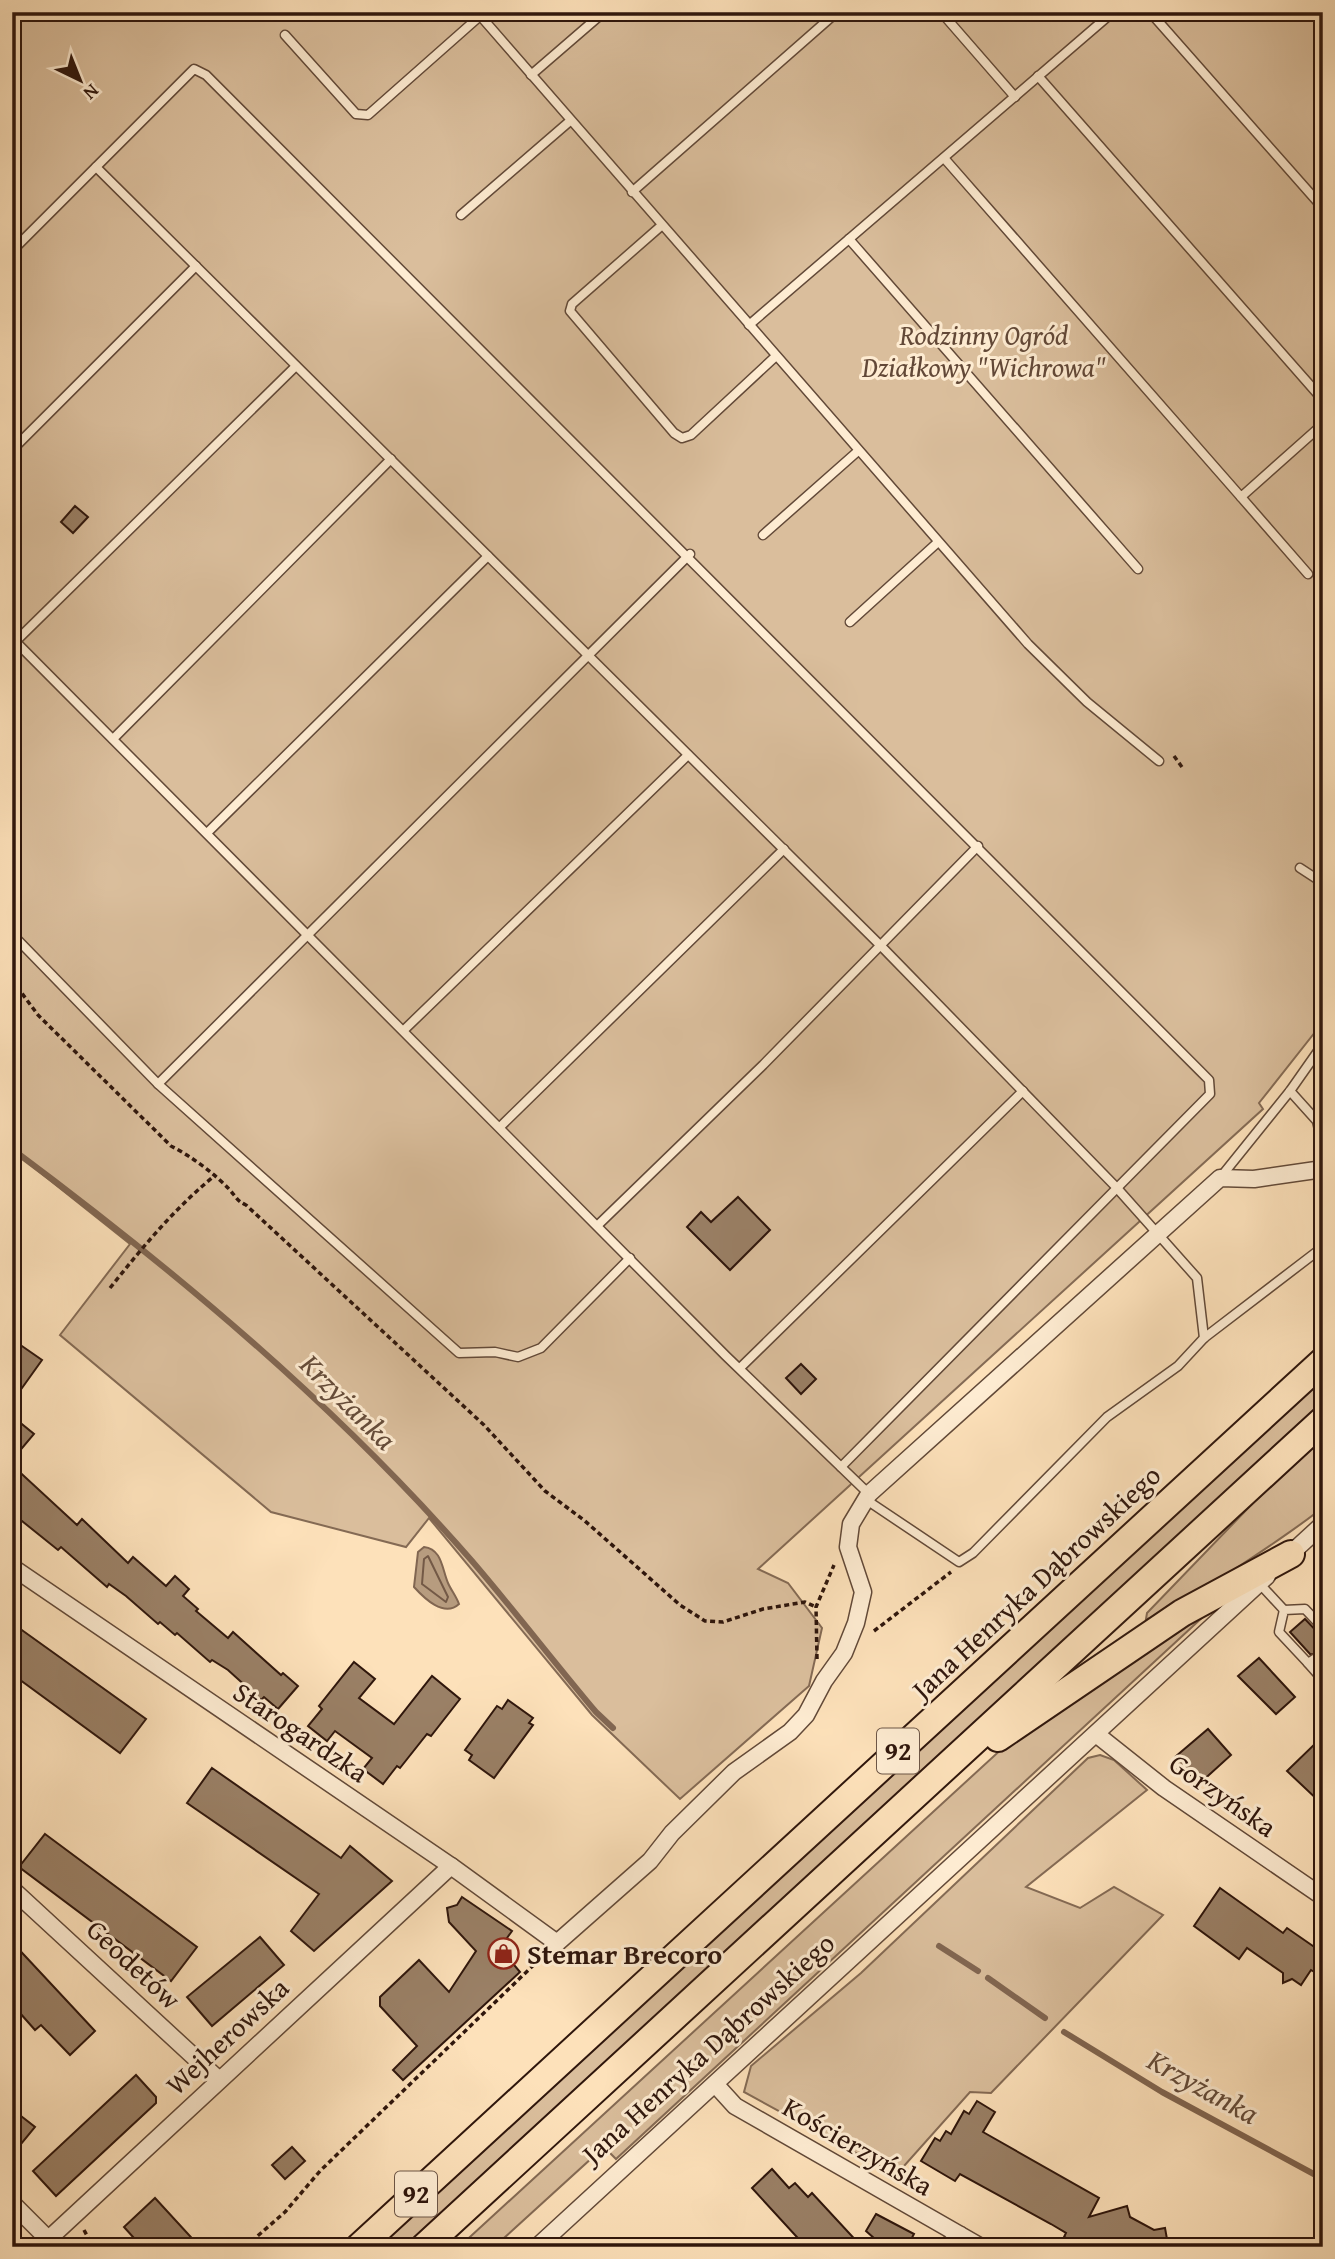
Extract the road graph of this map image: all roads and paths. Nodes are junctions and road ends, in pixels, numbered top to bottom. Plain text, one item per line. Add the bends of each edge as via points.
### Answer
1 (604, 12) edge
2 (837, 12) edge
3 (941, 12) edge
4 (1113, 12) edge
5 (1150, 12) edge
6 (478, 14) edge
7 (285, 35) dead end
8 (531, 75) junction
9 (1038, 76) junction
10 (1015, 97) junction
11 (570, 121) junction
12 (944, 158) junction
13 (96, 167) junction
14 (632, 192) junction
15 (1323, 208) edge
16 (461, 215) dead end
17 (661, 226) junction
18 (849, 239) junction
19 (12, 251) edge
20 (196, 266) junction
21 (749, 325) junction
22 (776, 356) junction
23 (296, 366) junction
24 (1323, 400) edge
25 (1323, 424) edge
26 (12, 450) edge
27 (858, 451) junction
28 (391, 459) junction
29 (1241, 497) junction
30 (763, 535) dead end
31 (937, 543) junction
32 (690, 554) junction
33 (488, 556) junction
34 (1138, 569) dead end
35 (1308, 574) dead end
36 (850, 622) dead end
37 (14, 639) edge
38 (588, 655) junction
39 (113, 739) junction
40 (688, 755) junction
41 (1158, 761) dead end
42 (207, 833) junction
43 (978, 846) junction
44 (784, 849) junction
45 (1300, 868) dead end
46 (1323, 883) edge
47 (12, 934) edge
48 (308, 934) junction
49 (882, 947) junction
50 (12, 980) edge
51 (404, 1030) junction
52 (1323, 1044) edge
53 (158, 1084) junction
54 (1023, 1091) junction
55 (1290, 1091) junction
56 (1320, 1119) edge
57 (500, 1127) junction
58 (1323, 1147) edge
59 (1323, 1169) edge
60 (213, 1177) junction
61 (1220, 1178) junction
62 (1116, 1187) junction
63 (598, 1225) junction
64 (1158, 1233) junction
65 (1323, 1238) edge
66 (630, 1258) junction
67 (110, 1288) dead end
68 (1204, 1338) junction
69 (1323, 1361) edge
70 (741, 1367) junction
71 (1323, 1420) edge
72 (841, 1467) junction
73 (867, 1496) junction
74 (1323, 1524) edge
75 (848, 1547) junction
76 (1291, 1554) junction
77 (959, 1562) junction
78 (12, 1567) edge
79 (1259, 1583) junction
80 (816, 1607) junction
81 (1284, 1610) junction
82 (1323, 1628) edge
83 (873, 1632) dead end
84 (1323, 1680) edge
85 (824, 1681) junction
86 (1096, 1734) junction
87 (911, 1799) junction
88 (451, 1866) junction
89 (12, 1889) edge
90 (1323, 1897) edge
91 (557, 1943) junction
92 (218, 2079) junction
93 (715, 2084) junction
94 (12, 2203) edge
95 (960, 2235) junction
96 (44, 2243) edge
97 (245, 2247) edge
98 (359, 2247) edge
99 (425, 2247) edge
100 (537, 2247) edge
101 (946, 2247) edge
102 (981, 2247) edge

1 - 8 lane
2 - 14 lane
3 - 10 lane
4 - 9 lane
5 - 15 lane
6 - 7 lane via 368,115 356,114
6 - 8 lane
8 - 11 lane
9 - 10 lane
9 - 24 lane
10 - 12 lane
11 - 14 lane
11 - 16 lane
12 - 18 lane
12 - 29 lane
13 - 19 lane
13 - 20 lane
13 - 32 lane via 194,69 206,75
14 - 17 lane
17 - 21 lane
17 - 22 lane via 572,304 570,311 674,433 682,438 691,435
18 - 21 lane
18 - 34 lane
20 - 23 lane
20 - 26 lane
21 - 22 lane
22 - 27 lane
23 - 28 lane
23 - 37 lane
25 - 29 lane
27 - 30 lane
27 - 31 lane
28 - 33 lane
28 - 39 lane
29 - 35 lane
31 - 36 lane
31 - 41 lane via 1028,644 1087,702
32 - 38 lane
32 - 43 lane
33 - 38 lane
33 - 42 lane
37 - 39 lane
38 - 40 lane
38 - 48 lane
39 - 42 lane
40 - 44 lane
40 - 51 lane
42 - 48 lane
43 - 49 lane via 888,935
43 - 62 lane via 1209,1080 1210,1094
44 - 49 lane
44 - 57 lane
45 - 46 lane
47 - 53 lane
48 - 51 lane
48 - 53 lane
49 - 54 lane
49 - 63 lane
50 - 60 path via 38,1015 134,1111
51 - 57 lane
52 - 55 lane
53 - 66 lane via 460,1353 518,1357 534,1352
54 - 62 lane
54 - 70 lane
55 - 56 lane
55 - 61 lane
56 - 58 lane
57 - 63 lane
59 - 61 street via 1254,1179
60 - 67 path via 179,1205
60 - 80 path via 455,1397 545,1491 680,1605 705,1621 723,1622 805,1602
61 - 64 street
62 - 64 lane
62 - 72 lane
63 - 66 lane
64 - 68 lane via 1197,1278
64 - 73 street
65 - 68 lane via 1319,1250
66 - 70 lane
68 - 77 lane via 1178,1366 1107,1417 974,1553
69 - 98 main road, Jana Henryka Dąbrowskiego / 92
70 - 72 lane
71 - 87 main road, Jana Henryka Dąbrowskiego / 92
72 - 73 lane
73 - 75 street via 851,1524
73 - 77 lane
74 - 76 street, Jana Henryka Dąbrowskiego
75 - 80 path via 831,1570
75 - 85 street via 863,1592 844,1653
76 - 79 street, Jana Henryka Dąbrowskiego
76 - 87 main road via 1182,1613
77 - 83 path
78 - 88 street, Starogardzka
79 - 81 lane
79 - 86 street, Jana Henryka Dąbrowskiego
80 - 85 path via 817,1661
81 - 82 lane via 1305,1609
81 - 84 lane via 1279,1632 1311,1661
85 - 91 street via 798,1724 734,1772 650,1861
86 - 90 street, Gorzyńska via 1164,1788
86 - 93 street, Jana Henryka Dąbrowskiego
87 - 99 main road, Jana Henryka Dąbrowskiego / 92
88 - 91 street, Starogardzka
88 - 92 street, Wejherowska
89 - 92 street, Geodetów
91 - 97 path
92 - 96 street, Wejherowska
93 - 95 street, Kościerzyńska via 735,2106
93 - 100 street, Jana Henryka Dąbrowskiego
94 - 96 street
95 - 101 street
95 - 102 street, Kościerzyńska

